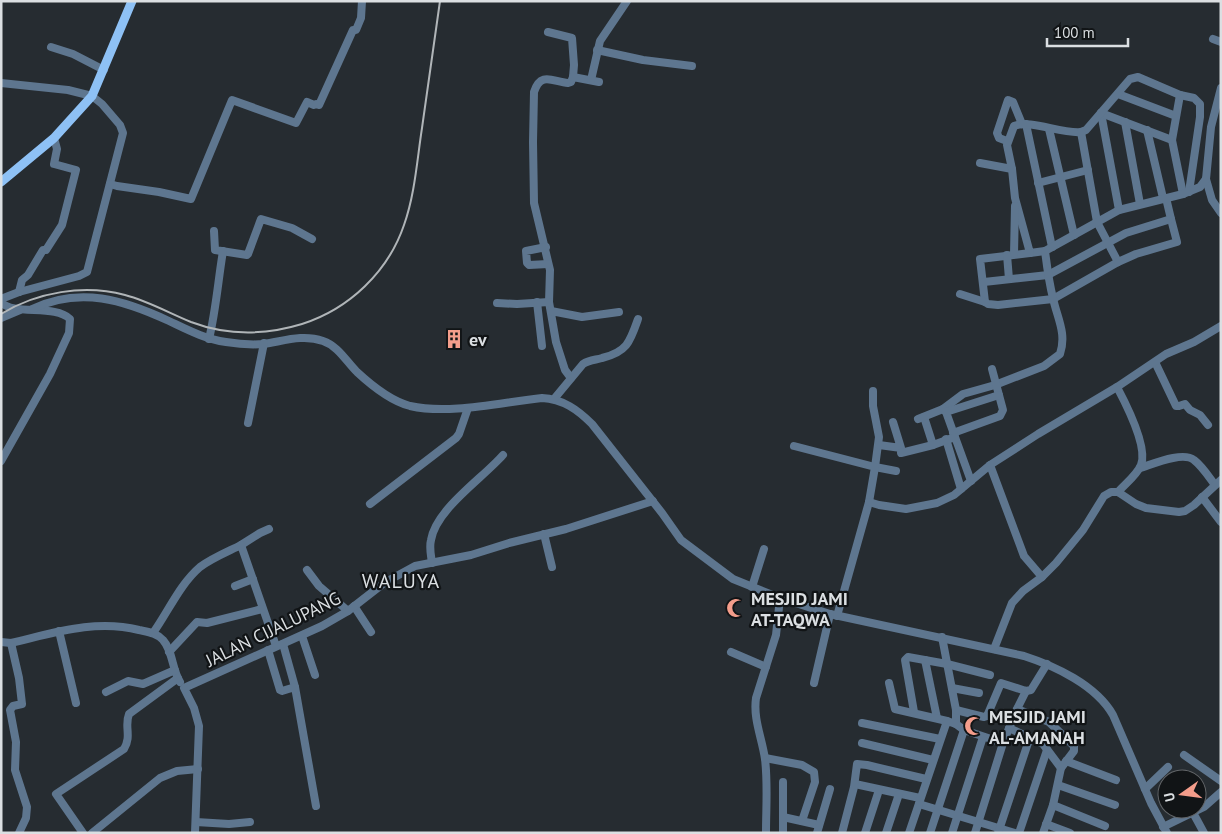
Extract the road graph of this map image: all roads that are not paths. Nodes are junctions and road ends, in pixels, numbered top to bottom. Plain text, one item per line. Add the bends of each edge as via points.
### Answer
1 (132, 1) edge
2 (362, 1) edge
3 (627, 1) edge
4 (548, 32) dead end
5 (51, 48) dead end
6 (597, 50) junction
7 (692, 66) dead end
8 (104, 70) junction
9 (573, 77) junction
10 (1, 83) edge
11 (1221, 88) edge
12 (1118, 94) junction
13 (1180, 95) junction
14 (92, 96) junction
15 (1101, 113) junction
16 (1176, 116) junction
17 (1124, 122) junction
18 (1024, 124) junction
19 (1049, 129) junction
20 (1146, 130) junction
21 (1081, 132) junction
22 (54, 138) junction
23 (1172, 140) junction
24 (1008, 141) junction
25 (980, 163) dead end
26 (1012, 169) junction
27 (1088, 170) junction
28 (1060, 178) junction
29 (1206, 180) junction
30 (1, 182) edge
31 (1038, 183) junction
32 (110, 184) junction
33 (1186, 193) junction
34 (1015, 198) junction
35 (1164, 198) junction
36 (1140, 204) junction
37 (1119, 210) junction
38 (1221, 213) edge
39 (1172, 220) junction
40 (1097, 222) junction
41 (214, 231) dead end
42 (1074, 235) junction
43 (312, 239) dead end
44 (1108, 242) junction
45 (546, 248) junction
46 (1048, 249) junction
47 (223, 251) junction
48 (1030, 253) junction
49 (1011, 254) junction
50 (1118, 262) junction
51 (548, 264) junction
52 (1048, 275) junction
53 (1009, 278) junction
54 (984, 282) junction
55 (19, 292) junction
56 (960, 294) dead end
57 (1053, 299) junction
58 (1, 301) edge
59 (537, 302) junction
60 (549, 302) junction
61 (985, 302) junction
62 (497, 303) dead end
63 (32, 309) junction
64 (22, 310) junction
65 (551, 311) junction
66 (619, 312) dead end
67 (1, 318) edge
68 (638, 319) dead end
69 (1221, 326) edge
70 (209, 339) junction
71 (264, 344) junction
72 (542, 346) dead end
73 (1155, 362) junction
74 (992, 369) dead end
75 (572, 378) junction
76 (996, 386) junction
77 (1117, 386) junction
78 (873, 391) dead end
79 (999, 395) junction
80 (554, 399) junction
81 (468, 408) junction
82 (945, 411) junction
83 (893, 422) dead end
84 (248, 423) dead end
85 (1208, 425) dead end
86 (954, 435) junction
87 (946, 439) junction
88 (879, 445) junction
89 (794, 446) dead end
90 (933, 446) junction
91 (901, 453) dead end
92 (503, 455) dead end
93 (1, 461) edge
94 (990, 465) junction
95 (875, 468) junction
96 (1140, 468) junction
97 (896, 471) dead end
98 (971, 481) junction
99 (1218, 482) edge
100 (961, 489) junction
101 (1118, 492) junction
102 (1202, 497) junction
103 (653, 501) junction
104 (869, 502) junction
105 (370, 504) dead end
106 (1221, 522) edge
107 (269, 529) dead end
108 (544, 534) junction
109 (241, 545) junction
110 (764, 549) dead end
111 (432, 563) junction
112 (552, 567) dead end
113 (307, 570) dead end
114 (1042, 577) junction
115 (253, 579) junction
116 (235, 586) dead end
117 (752, 587) junction
118 (780, 598) junction
119 (262, 609) junction
120 (351, 609) junction
121 (834, 615) junction
122 (58, 632) junction
123 (371, 632) dead end
124 (153, 633) junction
125 (302, 636) junction
126 (942, 637) junction
127 (6, 644) edge
128 (280, 645) junction
129 (994, 649) junction
130 (268, 650) junction
131 (169, 652) junction
132 (731, 652) dead end
133 (926, 660) junction
134 (948, 664) junction
135 (1047, 664) junction
136 (766, 667) junction
137 (175, 670) junction
138 (315, 675) dead end
139 (990, 675) dead end
140 (178, 678) junction
141 (814, 683) dead end
142 (889, 683) dead end
143 (295, 687) junction
144 (184, 688) junction
145 (952, 688) junction
146 (1026, 691) junction
147 (106, 692) dead end
148 (979, 693) dead end
149 (76, 703) dead end
150 (1017, 709) junction
151 (956, 710) junction
152 (914, 712) junction
153 (937, 718) junction
154 (947, 720) junction
155 (862, 723) dead end
156 (956, 724) junction
157 (1009, 728) junction
158 (964, 730) junction
159 (983, 737) junction
160 (1030, 737) junction
161 (940, 740) junction
162 (862, 743) dead end
163 (1003, 743) junction
164 (1047, 750) junction
165 (1184, 755) dead end
166 (765, 758) junction
167 (933, 760) junction
168 (1064, 764) junction
169 (1168, 767) dead end
170 (198, 770) junction
171 (926, 778) junction
172 (1116, 780) dead end
173 (1221, 781) edge
174 (784, 782) dead end
175 (855, 784) junction
176 (1058, 785) junction
177 (830, 789) dead end
178 (1145, 789) junction
179 (879, 790) junction
180 (1221, 792) edge
181 (899, 794) junction
182 (919, 801) junction
183 (1207, 804) edge
184 (1053, 805) junction
185 (1115, 805) dead end
186 (316, 806) dead end
187 (937, 810) junction
188 (958, 816) junction
189 (783, 817) junction
190 (1179, 819) edge
191 (1196, 819) edge
192 (802, 821) junction
193 (196, 822) junction
194 (250, 822) dead end
195 (978, 822) junction
196 (1046, 824) junction
197 (1105, 826) dead end
198 (818, 829) edge
199 (1165, 830) edge
200 (999, 831) edge
201 (19, 833) edge
202 (83, 833) edge
203 (92, 833) edge
204 (195, 833) edge
205 (766, 833) edge
206 (783, 833) edge
207 (842, 833) edge
208 (865, 833) edge
209 (886, 833) edge
210 (909, 833) edge
211 (930, 833) edge
212 (952, 833) edge
213 (975, 833) edge
214 (1015, 833) edge
215 (1019, 833) edge
216 (1043, 833) edge
217 (1070, 833) edge
218 (1204, 833) edge

1 - 8 main road
2 - 32 street via 359,24 353,30 319,105 307,102 296,123 232,100 190,199
3 - 6 street
4 - 9 street via 572,38
5 - 8 street via 74,54
6 - 7 street
6 - 9 street via 595,81
8 - 14 main road
9 - 45 street via 568,83 541,81 534,92 534,203
10 - 14 street via 68,90
11 - 29 street via 1211,127
12 - 13 street via 1130,79 1138,77
12 - 15 street
12 - 16 street
13 - 16 street
13 - 33 street via 1194,98 1200,109
14 - 22 main road
14 - 32 street via 122,129
15 - 17 street
15 - 21 street
15 - 37 street
16 - 23 street
17 - 20 street
17 - 36 street
18 - 19 street
18 - 24 street via 1014,126
18 - 24 street via 1013,102 1008,100 997,132 999,138
18 - 31 street
19 - 21 street
19 - 28 street
20 - 23 street
20 - 35 street
21 - 27 street
22 - 30 main road
22 - 55 street via 58,149 54,164 76,170 62,225 22,280
23 - 33 street
24 - 26 street
25 - 26 street
26 - 34 street
27 - 28 street
27 - 40 street
28 - 31 street
28 - 42 street
29 - 33 street via 1200,187
29 - 38 street via 1212,200
31 - 46 street
32 - 55 street via 87,272
33 - 35 street
34 - 48 street
34 - 49 street
35 - 36 street
35 - 39 street
36 - 37 street
37 - 40 street
39 - 44 street via 1126,233
39 - 50 street via 1178,242
40 - 42 street
40 - 44 street
41 - 47 street via 214,249
42 - 46 street
43 - 47 street via 292,228 262,219 248,255
44 - 50 street
44 - 52 street
45 - 51 street
45 - 51 street via 526,251 527,263
46 - 48 street
46 - 52 street
47 - 70 street
48 - 49 street
49 - 53 street
49 - 54 street via 980,259
50 - 57 street
51 - 60 street
52 - 53 street
52 - 57 street
53 - 54 street
54 - 61 street
55 - 58 street
56 - 61 street
57 - 61 street via 998,305
57 - 76 street via 1062,325 1060,354 1044,366
58 - 64 street via 4,306
59 - 60 street
59 - 62 street
59 - 72 street
60 - 65 street
63 - 64 street
63 - 70 street via 50,300 77,296 114,300
63 - 93 street via 68,317 70,333
64 - 67 street
65 - 66 street via 582,317
65 - 75 street via 565,370
68 - 75 street via 626,347 585,362
69 - 73 street
70 - 71 street via 226,346
71 - 81 street via 307,337 325,342 366,380 402,403 422,408
71 - 84 street
73 - 77 street
73 - 85 street via 1176,406 1185,404
74 - 76 street
75 - 80 street
76 - 79 street
76 - 82 street via 963,394
77 - 94 street
77 - 96 street via 1142,451
78 - 88 street
79 - 82 street
79 - 86 street via 1004,410 1000,416
80 - 81 street
80 - 103 street via 573,408 592,424
81 - 105 street via 456,438
82 - 86 street
82 - 90 street via 921,418
83 - 88 street via 901,448
86 - 87 street
86 - 98 street
87 - 90 street
87 - 100 street
88 - 95 street
89 - 95 street
90 - 91 street
92 - 111 street via 441,519 431,539
94 - 98 street
94 - 114 street via 1024,556
95 - 97 street
95 - 104 street
96 - 99 street via 1182,456 1192,458
96 - 101 street
98 - 100 street
99 - 102 street
100 - 104 street via 937,503 920,508 893,508
101 - 102 street via 1146,508 1179,512 1190,508
101 - 114 street via 1104,496 1083,530
102 - 106 street
103 - 108 street, JALAN CIJALUPANG
103 - 117 street via 686,545 733,579
104 - 121 street
107 - 109 street
108 - 111 street, JALAN CIJALUPANG
108 - 112 street
109 - 115 street
109 - 124 street via 212,559 192,575
110 - 117 street
111 - 120 street, JALAN CIJALUPANG via 415,566 396,576
113 - 120 street via 319,586
114 - 129 street via 1012,603
115 - 116 street
115 - 119 street
117 - 118 street
118 - 121 street
118 - 136 street via 776,635
119 - 128 street
119 - 131 street via 207,623 197,622
120 - 123 street
120 - 125 street, JALAN CIJALUPANG
121 - 126 street
121 - 141 street
122 - 124 street via 111,625
122 - 127 street
122 - 149 street
124 - 131 street via 163,639
125 - 128 street, JALAN CIJALUPANG
125 - 138 street
126 - 129 street
126 - 134 street
127 - 201 street via 19,678 22,704 10,710 16,742 14,766 27,807
128 - 130 street, JALAN CIJALUPANG
128 - 143 street
129 - 135 street
130 - 143 street via 280,690
130 - 144 street, JALAN CIJALUPANG
131 - 137 street
132 - 136 street
133 - 134 street
133 - 152 street via 910,657 906,660
133 - 153 street
134 - 139 street
134 - 145 street
135 - 146 street via 1032,689
135 - 178 street via 1093,692 1109,708
136 - 166 street via 754,707
137 - 140 street
137 - 147 street via 143,684 128,681
140 - 144 street
140 - 202 street via 129,714 129,738 124,748 56,794
142 - 152 street via 895,709
143 - 186 street
144 - 170 street via 199,726
145 - 148 street
145 - 151 street
146 - 150 street
146 - 151 street via 1001,683 986,717
150 - 157 street
150 - 168 street via 1049,722 1073,744 1074,751
151 - 156 street
152 - 153 street
153 - 154 street
154 - 156 street
154 - 161 street
155 - 161 street
156 - 158 street
157 - 160 street
157 - 163 street
158 - 159 street
158 - 187 street
159 - 163 street
159 - 188 street
160 - 164 street
160 - 200 street
161 - 167 street
162 - 167 street
163 - 195 street
164 - 168 street
164 - 215 street
165 - 173 street
166 - 192 street via 802,765 814,772 815,782
166 - 205 street
167 - 171 street
168 - 172 street
168 - 176 street
169 - 178 street
170 - 193 street
170 - 203 street via 177,771 160,778
171 - 175 street via 859,764 856,766
171 - 182 street
174 - 189 street
175 - 179 street
175 - 207 street
176 - 184 street
176 - 185 street
177 - 198 street
178 - 199 street
179 - 181 street
179 - 208 street
180 - 183 street
181 - 182 street
181 - 209 street
182 - 187 street
182 - 210 street
184 - 196 street
184 - 197 street
187 - 188 street
187 - 211 street
188 - 195 street
188 - 212 street
189 - 192 street
189 - 206 street
190 - 199 street
191 - 218 street
192 - 198 street
193 - 194 street
193 - 204 street
195 - 200 street
195 - 213 street
196 - 216 street
196 - 217 street
200 - 214 street

